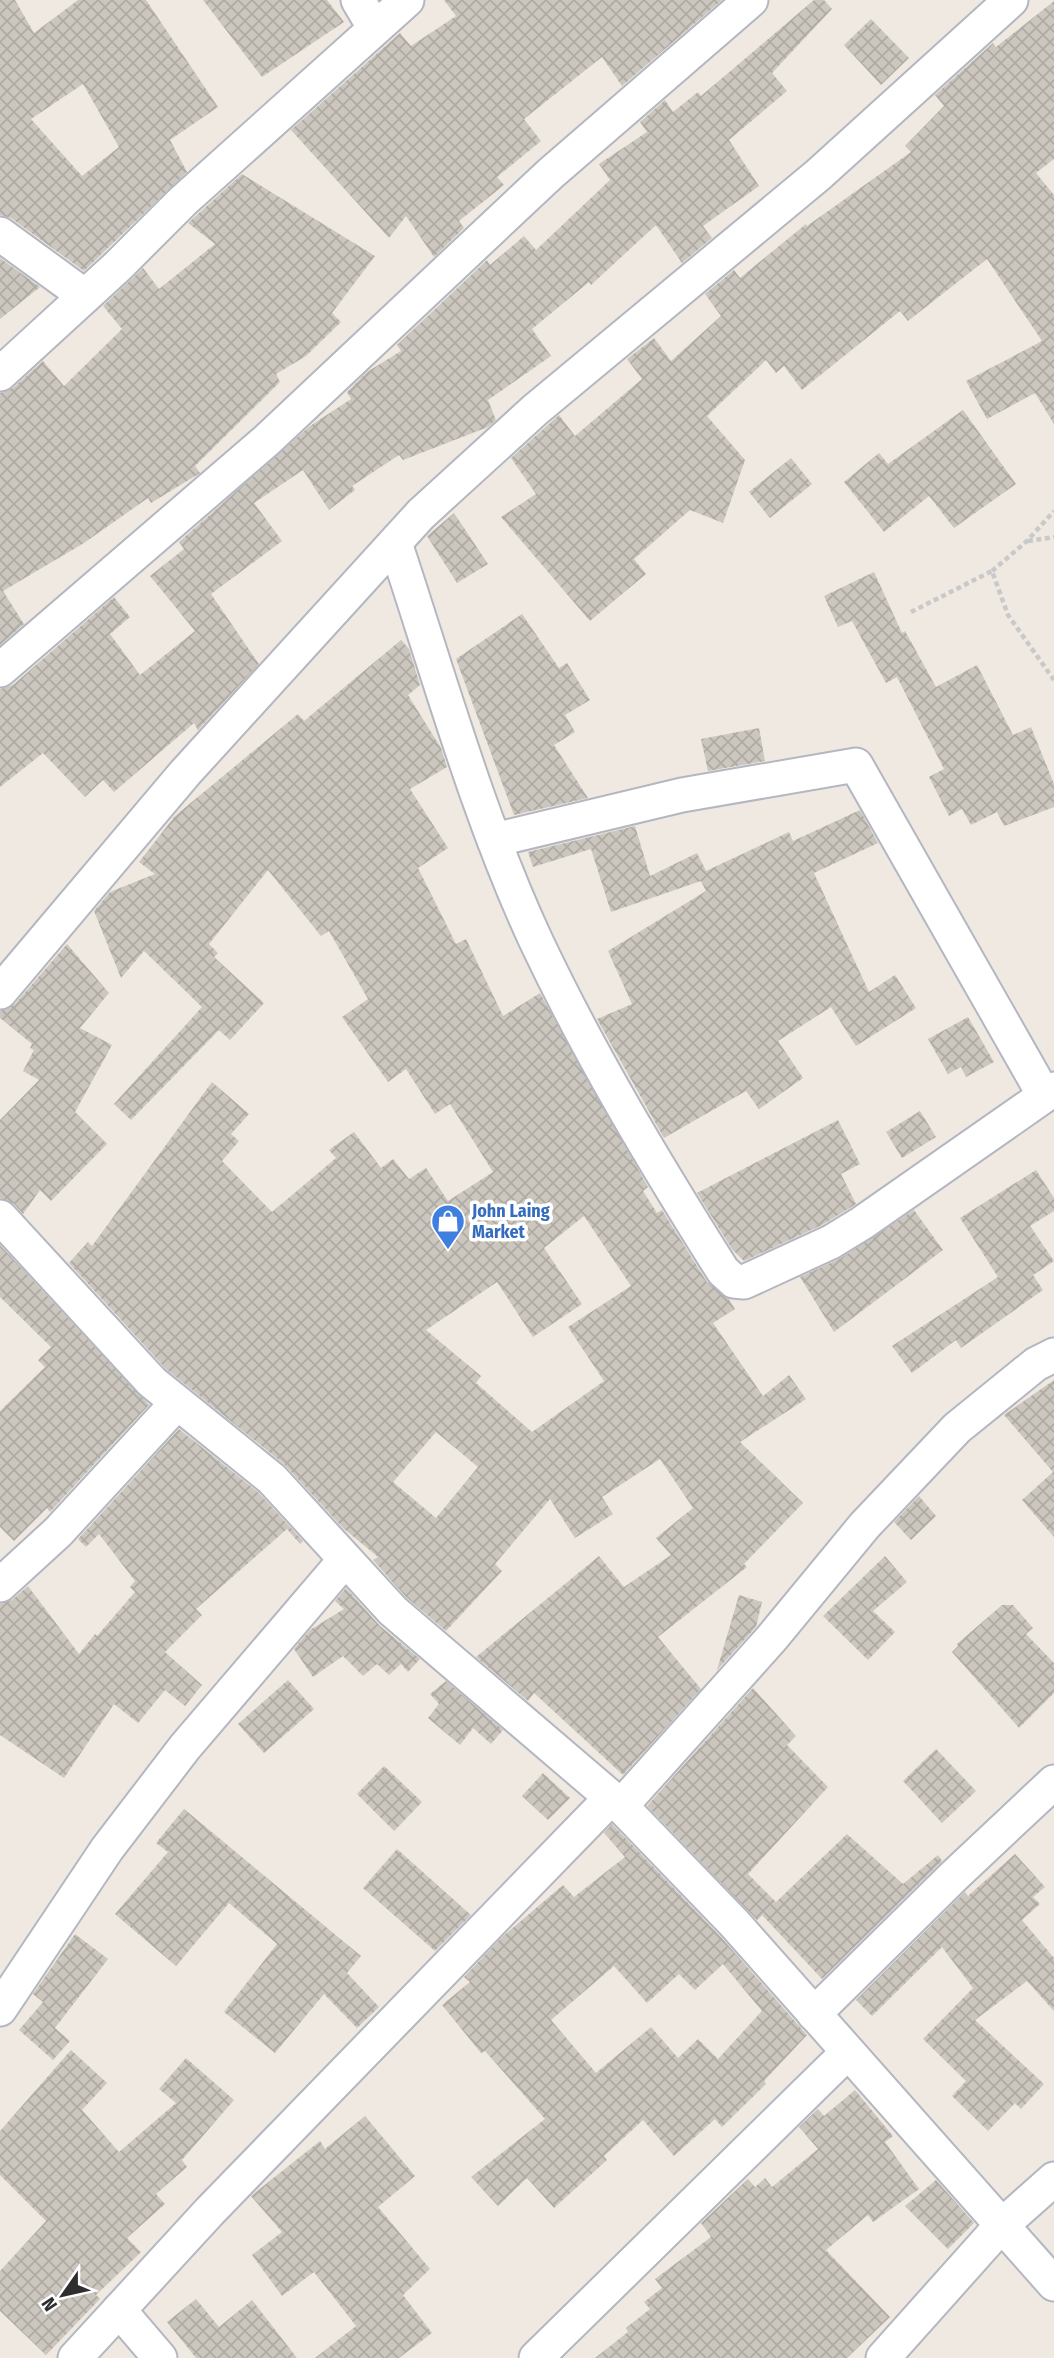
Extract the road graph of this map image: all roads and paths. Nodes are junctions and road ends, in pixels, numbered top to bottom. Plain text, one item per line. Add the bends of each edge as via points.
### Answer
1 (407, 0) edge
2 (751, 0) edge
3 (1011, 0) edge
4 (366, 13) edge
5 (0, 234) edge
6 (85, 296) junction
7 (0, 374) edge
8 (1054, 511) edge
9 (1054, 537) edge
10 (1027, 541) junction
11 (395, 543) junction
12 (992, 570) junction
13 (911, 612) dead end
14 (0, 670) edge
15 (1054, 680) edge
16 (494, 840) junction
17 (0, 992) edge
18 (1049, 1092) edge
19 (0, 1217) edge
20 (1054, 1355) edge
21 (177, 1404) junction
22 (344, 1561) junction
23 (0, 1585) edge
24 (1054, 1782) edge
25 (616, 1802) junction
26 (0, 2009) edge
27 (814, 2014) junction
28 (848, 2052) junction
29 (1054, 2179) edge
30 (1000, 2227) junction
31 (1054, 2284) edge
32 (119, 2309) junction
33 (75, 2358) edge
34 (160, 2358) edge
35 (536, 2358) edge
36 (883, 2358) edge

1 - 4 street
2 - 14 street via 550,174 267,440
3 - 11 street via 818,175 535,410
4 - 6 street
5 - 6 street
6 - 7 street
8 - 10 path
9 - 10 path
10 - 12 path
11 - 16 street
11 - 17 street via 185,773
12 - 13 path
12 - 15 path via 1009,615
16 - 18 street via 682,795 856,765
16 - 18 street via 538,943 654,1161 723,1271 734,1280 744,1282 831,1242 922,1184
19 - 21 street
20 - 25 street via 1036,1364 948,1438 865,1525 771,1639
21 - 22 street via 272,1479
21 - 23 street via 58,1532
22 - 25 street via 393,1611
22 - 26 street via 185,1747 107,1849
24 - 27 street
25 - 27 street via 734,1923
25 - 32 street via 210,2211
27 - 28 street
28 - 30 street
28 - 35 street
29 - 30 street
30 - 31 street
30 - 36 street
32 - 33 street
32 - 34 street

